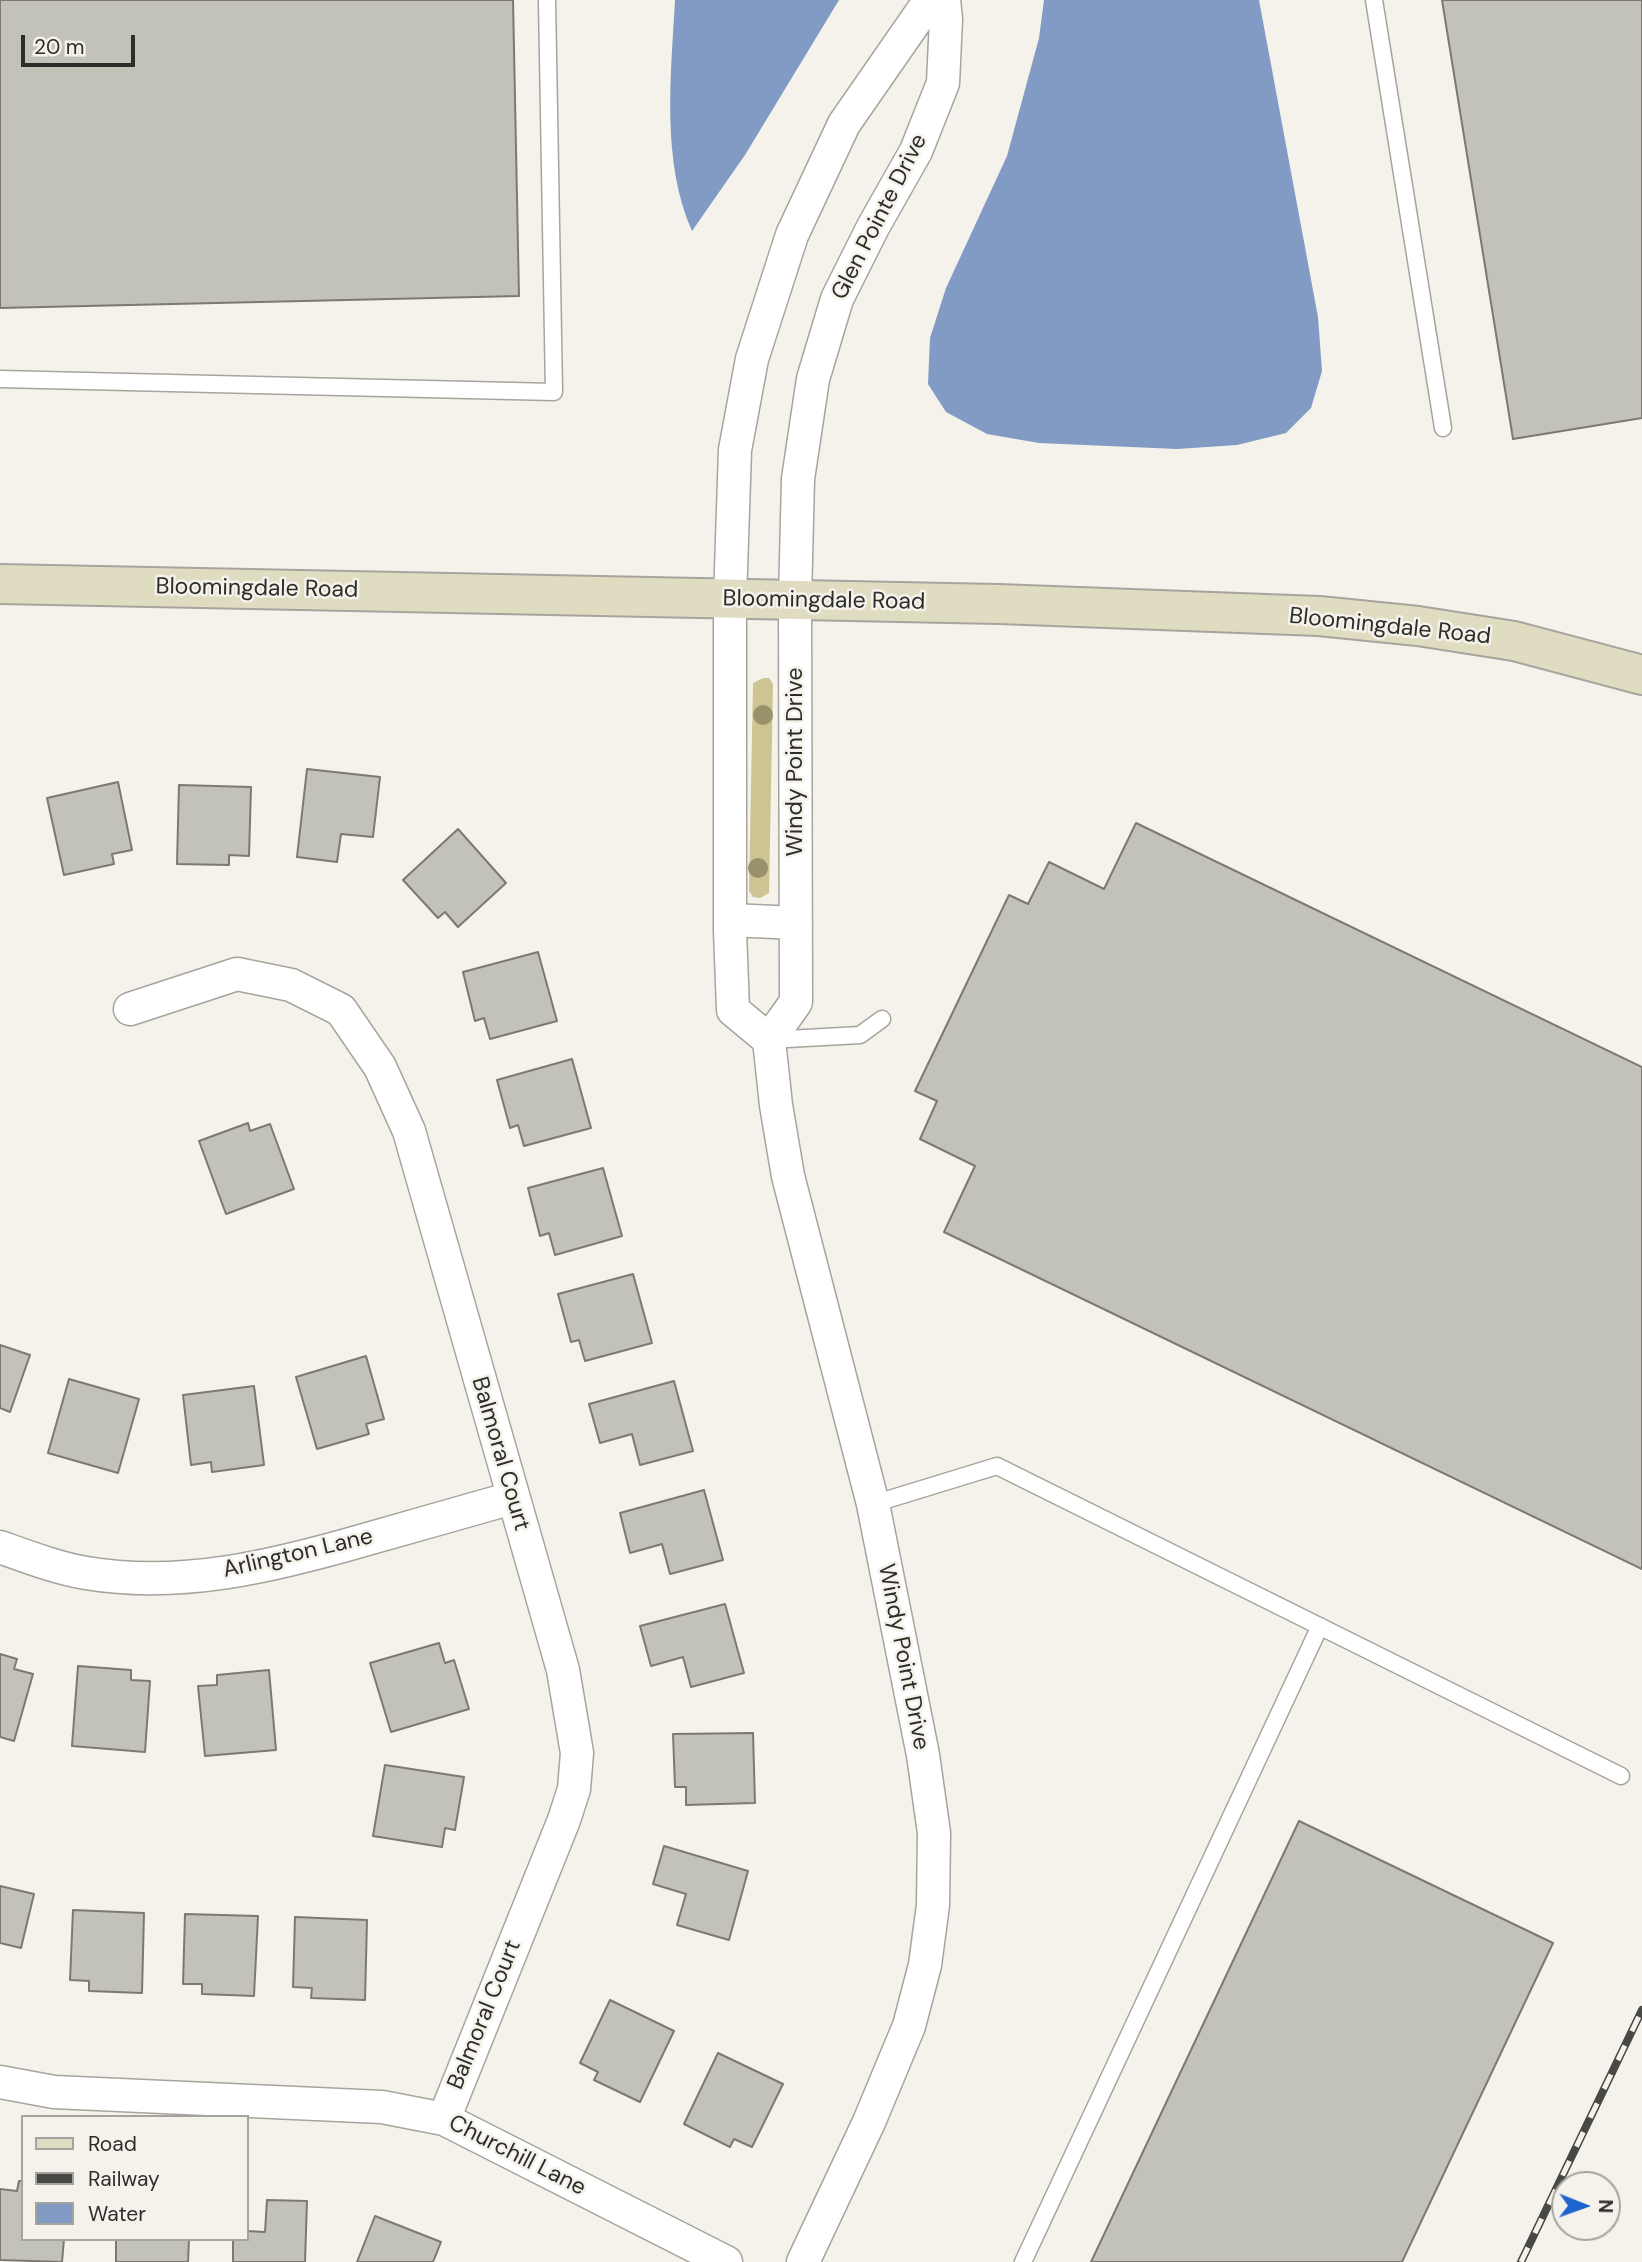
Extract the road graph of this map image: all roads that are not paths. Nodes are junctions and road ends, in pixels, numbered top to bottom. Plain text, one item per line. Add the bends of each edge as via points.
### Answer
1 (547, 0) edge
2 (930, 0) edge
3 (944, 0) edge
4 (1374, 0) edge
5 (0, 379) edge
6 (1443, 428) dead end
7 (0, 584) edge
8 (730, 599) junction
9 (795, 600) junction
10 (1642, 675) edge
11 (731, 920) junction
12 (796, 923) junction
13 (130, 1009) dead end
14 (882, 1019) dead end
15 (769, 1040) junction
16 (512, 1498) junction
17 (873, 1504) junction
18 (0, 1547) edge
19 (1320, 1626) junction
20 (1621, 1776) dead end
21 (0, 2082) edge
22 (444, 2119) junction
23 (726, 2262) edge
24 (803, 2262) edge
25 (1023, 2262) edge

1 - 5 lane via 554,391
2 - 8 street via 844,124 792,235 770,300 752,359 735,450
3 - 9 street, Glen Pointe Drive via 943,83 916,151 837,299 813,379 798,479
4 - 6 lane
7 - 8 main road, Bloomingdale Road
8 - 9 main road, Bloomingdale Road
8 - 11 street
9 - 10 main road, Bloomingdale Road via 1319,616 1514,641
9 - 12 street, Windy Point Drive
11 - 12 street
11 - 15 street via 733,1010
12 - 15 street, Windy Point Drive via 796,1002
13 - 16 street, Balmoral Court via 237,974 291,985 341,1010 380,1067 409,1130
14 - 15 lane via 860,1035
15 - 17 street, Windy Point Drive via 788,1177
16 - 18 street, Arlington Lane via 280,1564 205,1576 156,1579 86,1573
16 - 22 street, Balmoral Court via 563,1670 577,1754 574,1789
17 - 19 lane via 998,1466
17 - 24 street, Windy Point Drive via 923,1755 934,1833 933,1905 925,1965 909,2026
19 - 20 lane
19 - 25 lane
21 - 22 street, Churchill Lane via 54,2092 382,2107
22 - 23 street, Churchill Lane

